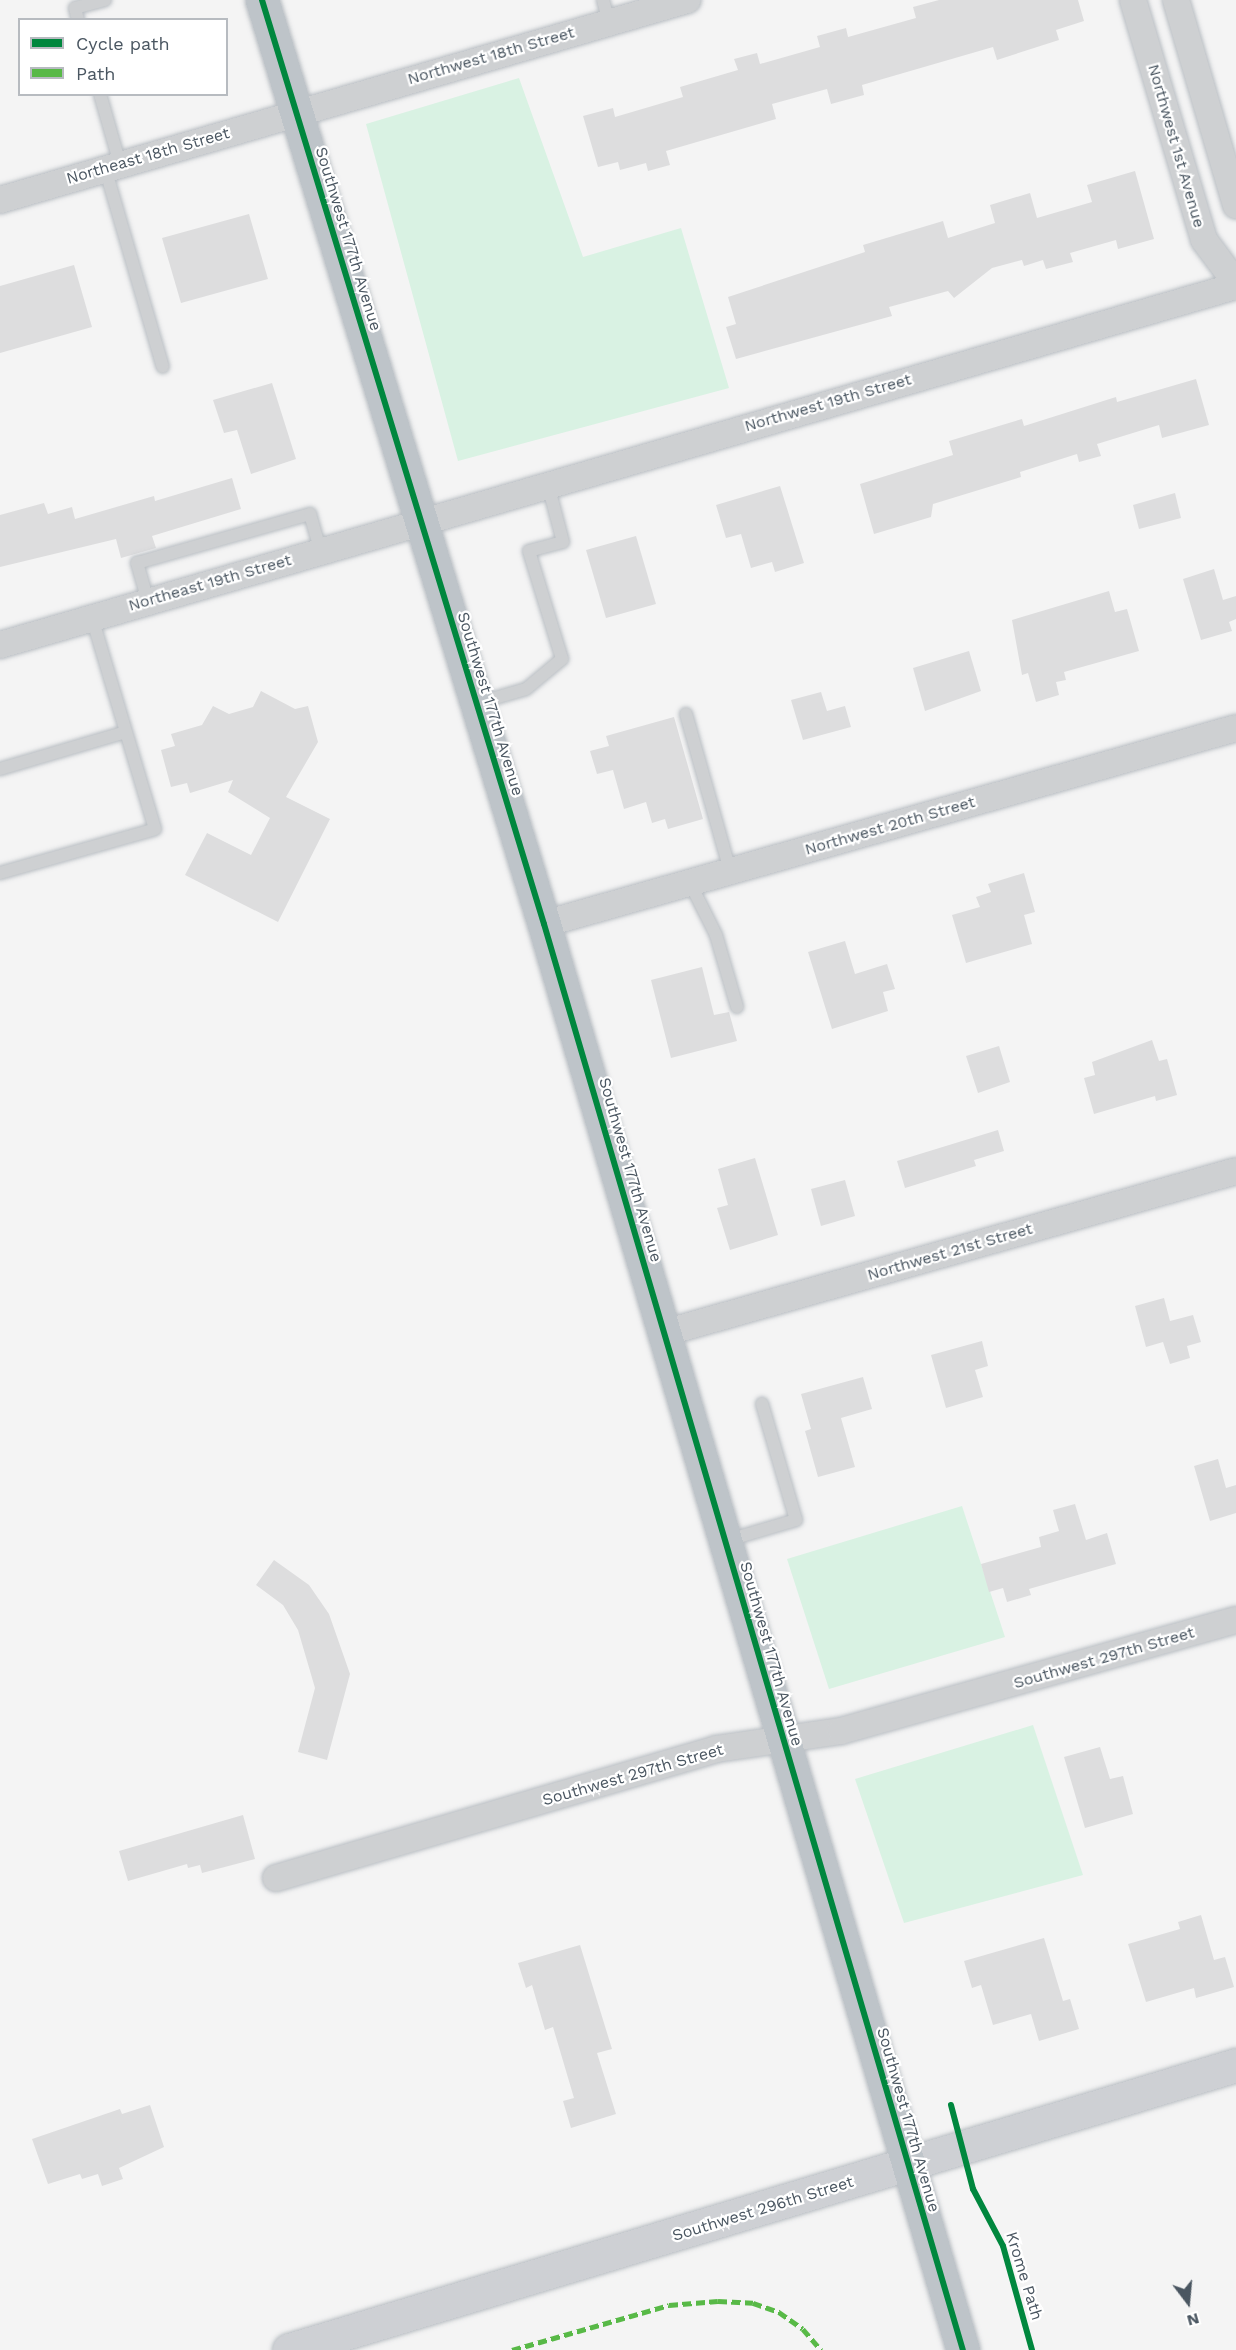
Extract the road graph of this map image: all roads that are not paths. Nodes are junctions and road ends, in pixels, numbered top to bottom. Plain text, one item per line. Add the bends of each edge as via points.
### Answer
1 (105, 0) edge
2 (262, 0) edge
3 (687, 0) edge
4 (1133, 0) edge
5 (1176, 0) edge
6 (606, 11) edge
7 (78, 18) edge
8 (100, 96) edge
9 (295, 112) junction
10 (112, 166) junction
11 (0, 200) edge
12 (1236, 206) edge
13 (1236, 285) edge
14 (163, 367) dead end
15 (548, 484) junction
16 (420, 520) junction
17 (320, 550) junction
18 (148, 601) junction
19 (92, 618) junction
20 (0, 645) edge
21 (476, 704) junction
22 (686, 714) dead end
23 (1236, 728) edge
24 (126, 732) junction
25 (0, 769) edge
26 (730, 872) junction
27 (0, 873) edge
28 (690, 883) junction
29 (544, 924) junction
30 (737, 1007) dead end
31 (1236, 1171) edge
32 (664, 1334) junction
33 (762, 1404) dead end
34 (724, 1542) junction
35 (1236, 1620) edge
36 (781, 1740) junction
37 (276, 1878) dead end
38 (1236, 2065) edge
39 (906, 2164) junction
40 (289, 2350) edge
41 (963, 2350) edge

1 - 7 lane via 75,8
2 - 9 highway, Southwest 177th Avenue
3 - 6 street, Northwest 18th Street
4 - 13 street, Northwest 1st Avenue via 1204,240
5 - 12 street
6 - 9 street, Northwest 18th Street
8 - 10 lane
9 - 10 street, Northeast 18th Street
9 - 16 highway, Southwest 177th Avenue
10 - 11 street, Northeast 18th Street
10 - 14 lane
13 - 15 street, Northwest 19th Street
15 - 16 street, Northwest 19th Street
15 - 21 lane via 563,542 529,552 562,659 526,689
16 - 17 street, Northeast 19th Street
16 - 21 highway, Southwest 177th Avenue
17 - 18 street, Northeast 19th Street
17 - 18 lane via 310,514 137,562
18 - 19 street, Northeast 19th Street
19 - 20 street, Northeast 19th Street
19 - 24 lane
21 - 29 highway, Southwest 177th Avenue
22 - 26 lane
23 - 26 street, Northwest 20th Street
24 - 25 lane
24 - 27 lane via 155,829
26 - 28 street, Northwest 20th Street
28 - 29 street, Northwest 20th Street
28 - 30 lane via 716,935
29 - 32 highway, Southwest 177th Avenue
31 - 32 street, Northwest 21st Street
32 - 34 highway, Southwest 177th Avenue
33 - 34 lane via 796,1520
34 - 36 highway, Southwest 177th Avenue
35 - 36 street, Southwest 297th Street via 841,1731
36 - 37 street, Southwest 297th Street via 716,1749
36 - 39 highway, Southwest 177th Avenue
38 - 39 street, Southwest 296th Street
39 - 40 street, Southwest 296th Street
39 - 41 highway, Southwest 177th Avenue

